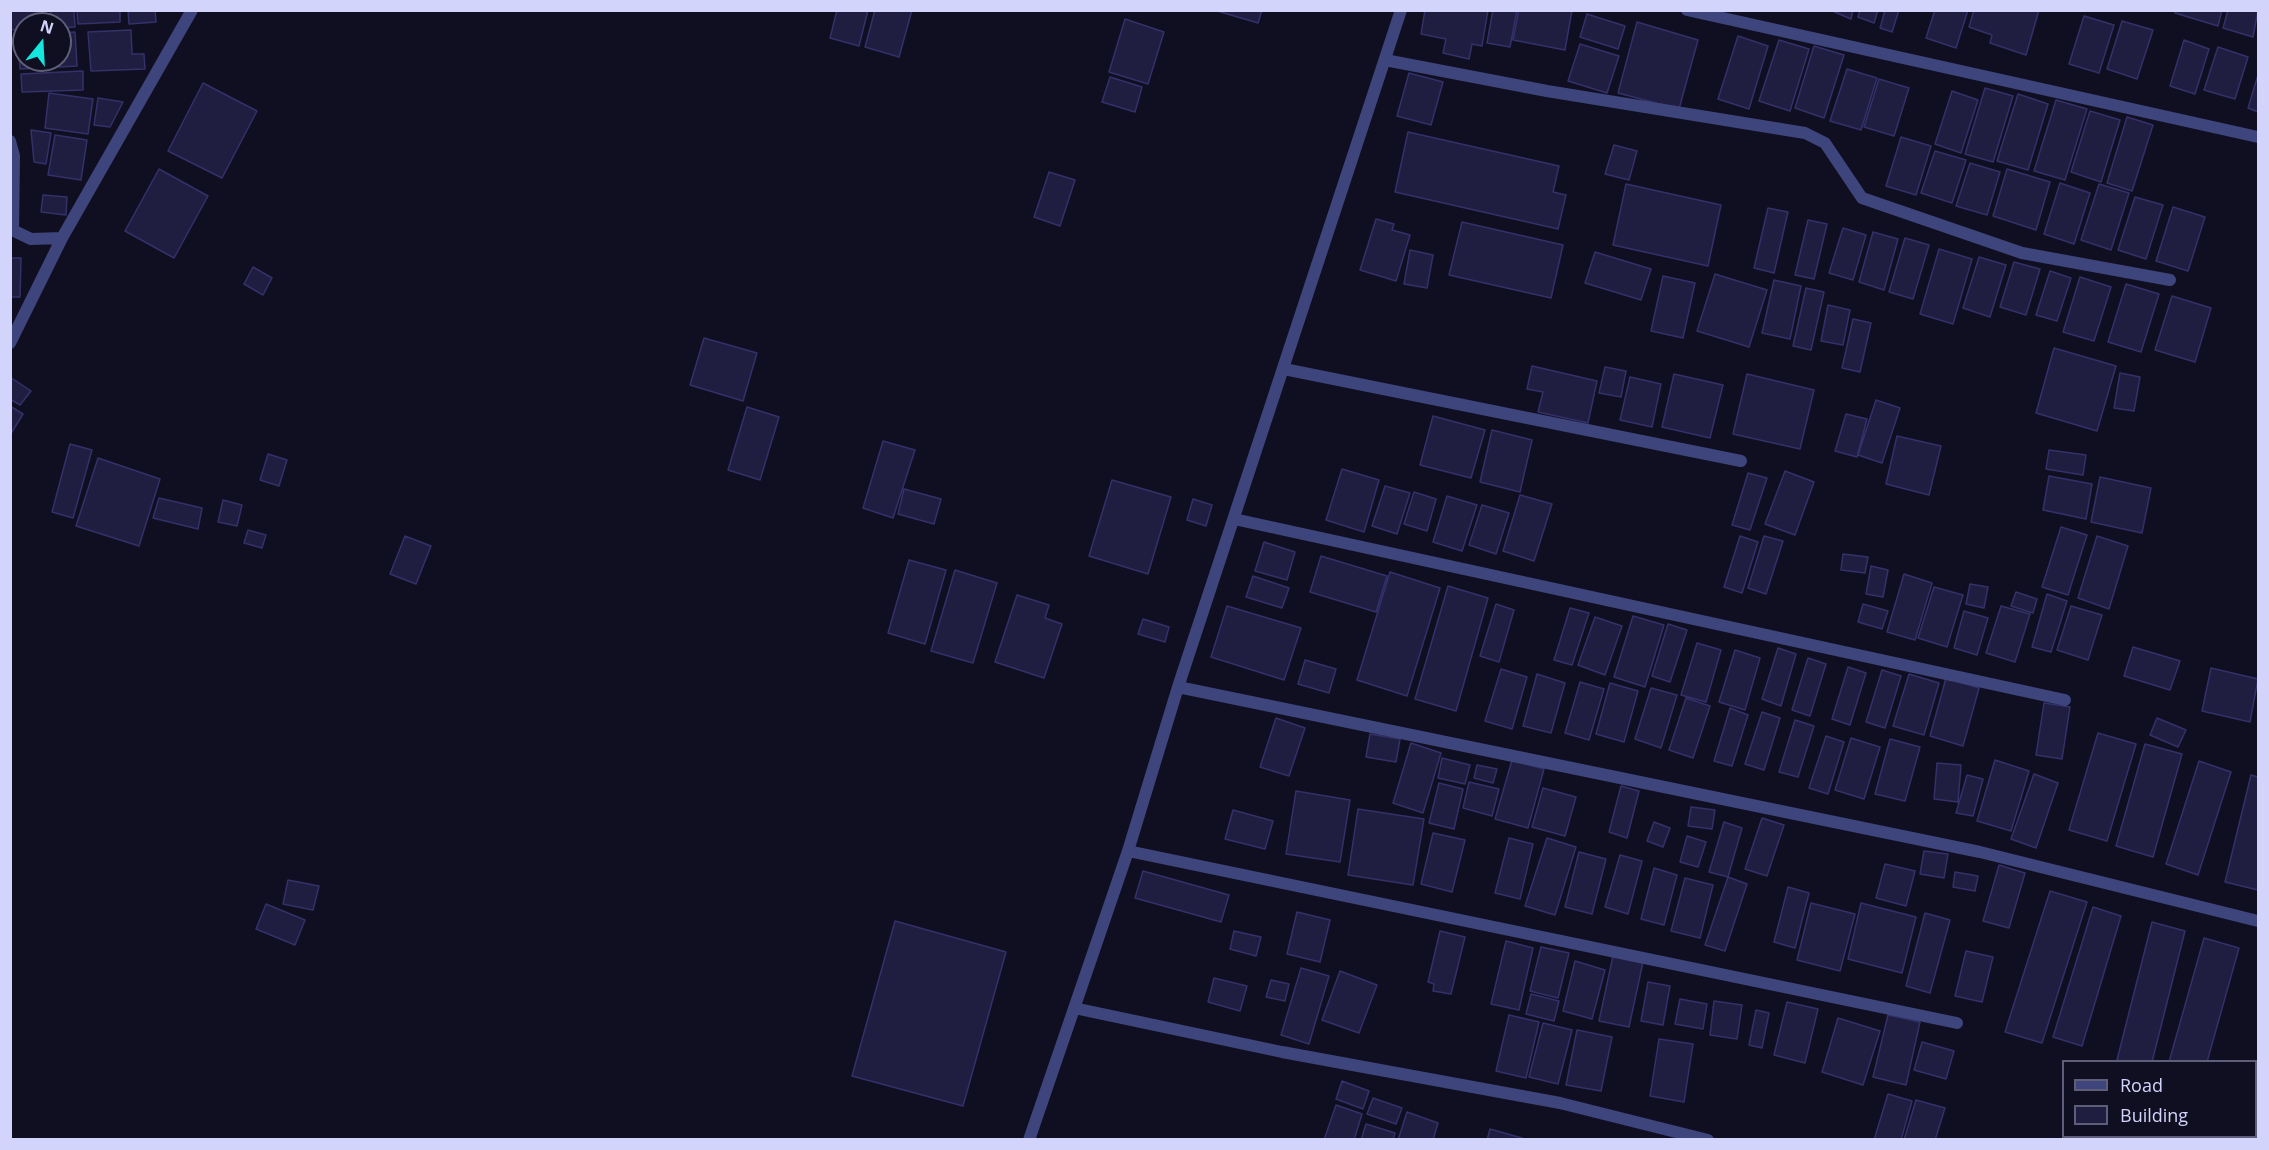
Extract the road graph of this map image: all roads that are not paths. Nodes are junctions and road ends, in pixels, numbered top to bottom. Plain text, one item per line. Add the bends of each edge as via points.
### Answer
1 (192, 10) edge
2 (1401, 10) edge
3 (1687, 10) edge
4 (1385, 60) junction
5 (2259, 137) edge
6 (10, 141) edge
7 (12, 229) edge
8 (62, 238) junction
9 (2170, 280) dead end
10 (10, 343) edge
11 (1284, 369) junction
12 (1741, 461) dead end
13 (1234, 519) junction
14 (1178, 687) junction
15 (2065, 700) dead end
16 (1128, 851) junction
17 (2259, 921) edge
18 (1074, 1008) junction
19 (1957, 1023) dead end
20 (1029, 1140) edge
21 (1708, 1140) edge

1 - 8 street
2 - 4 street
3 - 5 street
4 - 9 street via 1805,133 1825,143 1862,198 2022,253
4 - 11 street
6 - 7 street via 14,156
7 - 8 street via 31,239
8 - 10 street
11 - 12 street
11 - 13 street
13 - 14 street
13 - 15 street
14 - 16 street
14 - 17 street via 1980,852
16 - 18 street
16 - 19 street
18 - 20 street
18 - 21 street via 1282,1052 1560,1103

